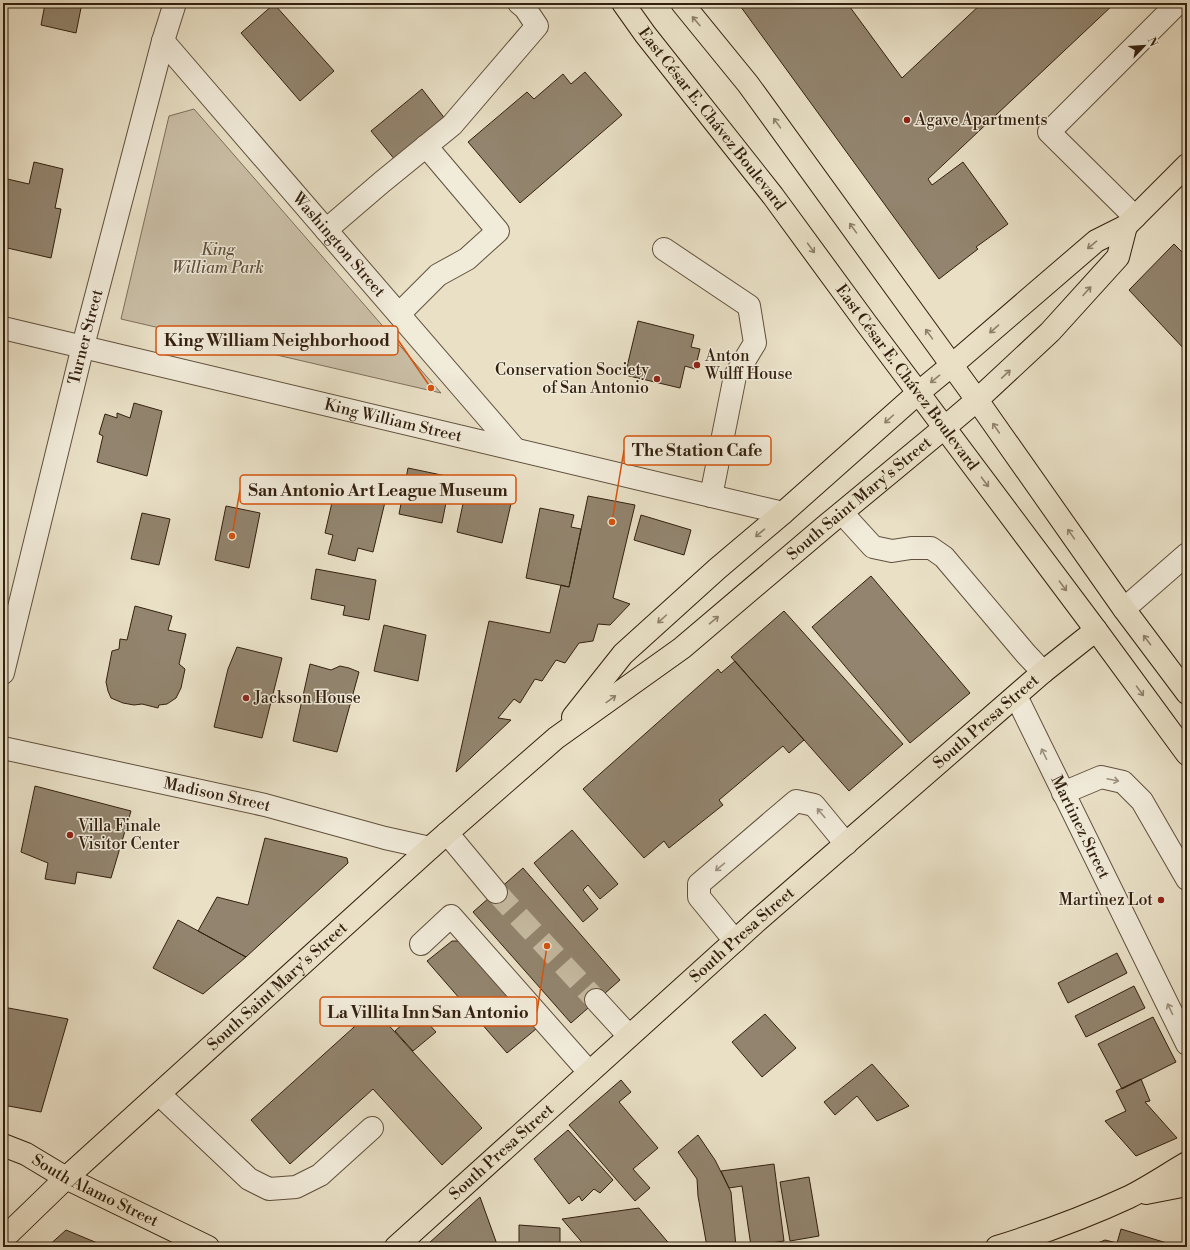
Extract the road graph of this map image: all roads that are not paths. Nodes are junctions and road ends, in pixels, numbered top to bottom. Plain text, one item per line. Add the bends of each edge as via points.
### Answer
1 (175, 3) edge
2 (519, 3) edge
3 (623, 3) edge
4 (682, 3) edge
5 (1178, 3) edge
6 (163, 41) junction
7 (426, 146) junction
8 (1187, 165) edge
9 (1131, 222) junction
10 (326, 230) junction
11 (664, 249) dead end
12 (399, 314) junction
13 (3, 328) edge
14 (83, 346) junction
15 (952, 365) junction
16 (918, 393) junction
17 (977, 400) junction
18 (944, 428) junction
19 (515, 449) junction
20 (711, 496) junction
21 (783, 513) junction
22 (842, 513) junction
23 (1187, 554) edge
24 (1124, 609) junction
25 (1096, 630) junction
26 (1043, 672) junction
27 (3, 673) edge
28 (1187, 693) edge
29 (1016, 696) junction
30 (556, 738) junction
31 (3, 748) edge
32 (1187, 754) edge
33 (1063, 793) junction
34 (447, 833) junction
35 (846, 844) junction
36 (430, 848) junction
37 (1187, 879) edge
38 (496, 892) tunnel mouth
39 (735, 940) junction
40 (421, 944) dead end
41 (596, 1000) tunnel mouth
42 (629, 1036) junction
43 (1187, 1044) edge
44 (589, 1072) junction
45 (159, 1094) junction
46 (372, 1128) dead end
47 (3, 1145) edge
48 (1187, 1163) edge
49 (66, 1178) junction
50 (1187, 1185) edge
51 (1129, 1196) junction
52 (3, 1239) edge
53 (1035, 1242) edge
54 (405, 1243) edge
55 (208, 1247) edge
56 (997, 1247) edge

1 - 6 street, Turner Street
2 - 7 street via 537,26 452,126
3 -> 16 main road, East César E. Chávez Boulevard via 773,196
15 -> 4 main road via 748,84
5 - 9 street via 1049,132
6 - 10 street, Washington Street
6 - 14 street, Turner Street
7 - 10 street
7 - 12 street via 498,231 467,259 438,275
8 - 9 main road, South Saint Mary's Street
9 -> 15 main road, South Saint Mary's Street via 1096,241
17 -> 9 main road, South Saint Mary's Street via 1050,332 1118,257
10 - 12 street, Washington Street
11 - 20 street via 749,306 755,343 735,376
12 - 19 street, Washington Street
13 - 14 street, King William Street
14 - 19 street, King William Street
14 - 27 street, Turner Street
15 -> 16 main road, South Saint Mary's Street
15 - 17 main road
16 - 18 main road, East César E. Chávez Boulevard
16 -> 21 main road, South Saint Mary's Street
17 - 18 main road, South Saint Mary's Street
24 -> 17 main road
18 - 22 main road, South Saint Mary's Street
18 -> 25 main road, East César E. Chávez Boulevard
19 - 20 street, King William Street
20 - 21 street, King William Street
21 -> 30 main road, South Saint Mary's Street via 623,654
22 - 26 street via 873,547 892,551 931,548 944,557
30 -> 22 main road, South Saint Mary's Street via 682,648
23 - 24 street
28 -> 24 main road
25 - 26 main road, South Presa Street
25 -> 32 main road, East César E. Chávez Boulevard
26 - 29 main road, South Presa Street
33 -> 29 street, Martinez Street
29 - 35 main road, South Presa Street
30 - 34 main road, South Saint Mary's Street
31 - 36 street, Madison Street via 265,805
33 -> 37 street via 1101,777 1123,782 1142,801
43 -> 33 street, Martinez Street
34 - 36 main road, South Saint Mary's Street
34 - 38 street
35 - 39 main road, South Presa Street
35 -> 39 street via 814,805 796,801 699,884 699,897
36 - 45 main road, South Saint Mary's Street
39 - 42 main road, South Presa Street
40 - 44 street via 451,916
41 - 42 street
42 - 44 main road, South Presa Street
44 - 54 main road, South Presa Street
45 - 46 street via 249,1179 269,1189 296,1187 320,1175
45 - 49 main road, South Saint Mary's Street
47 - 49 main road, South Alamo Street via 26,1154
48 - 51 main road
49 - 52 main road, South Saint Mary's Street
49 - 55 main road, South Alamo Street
50 - 51 main road
51 - 53 main road via 1065,1224
53 - 56 main road

